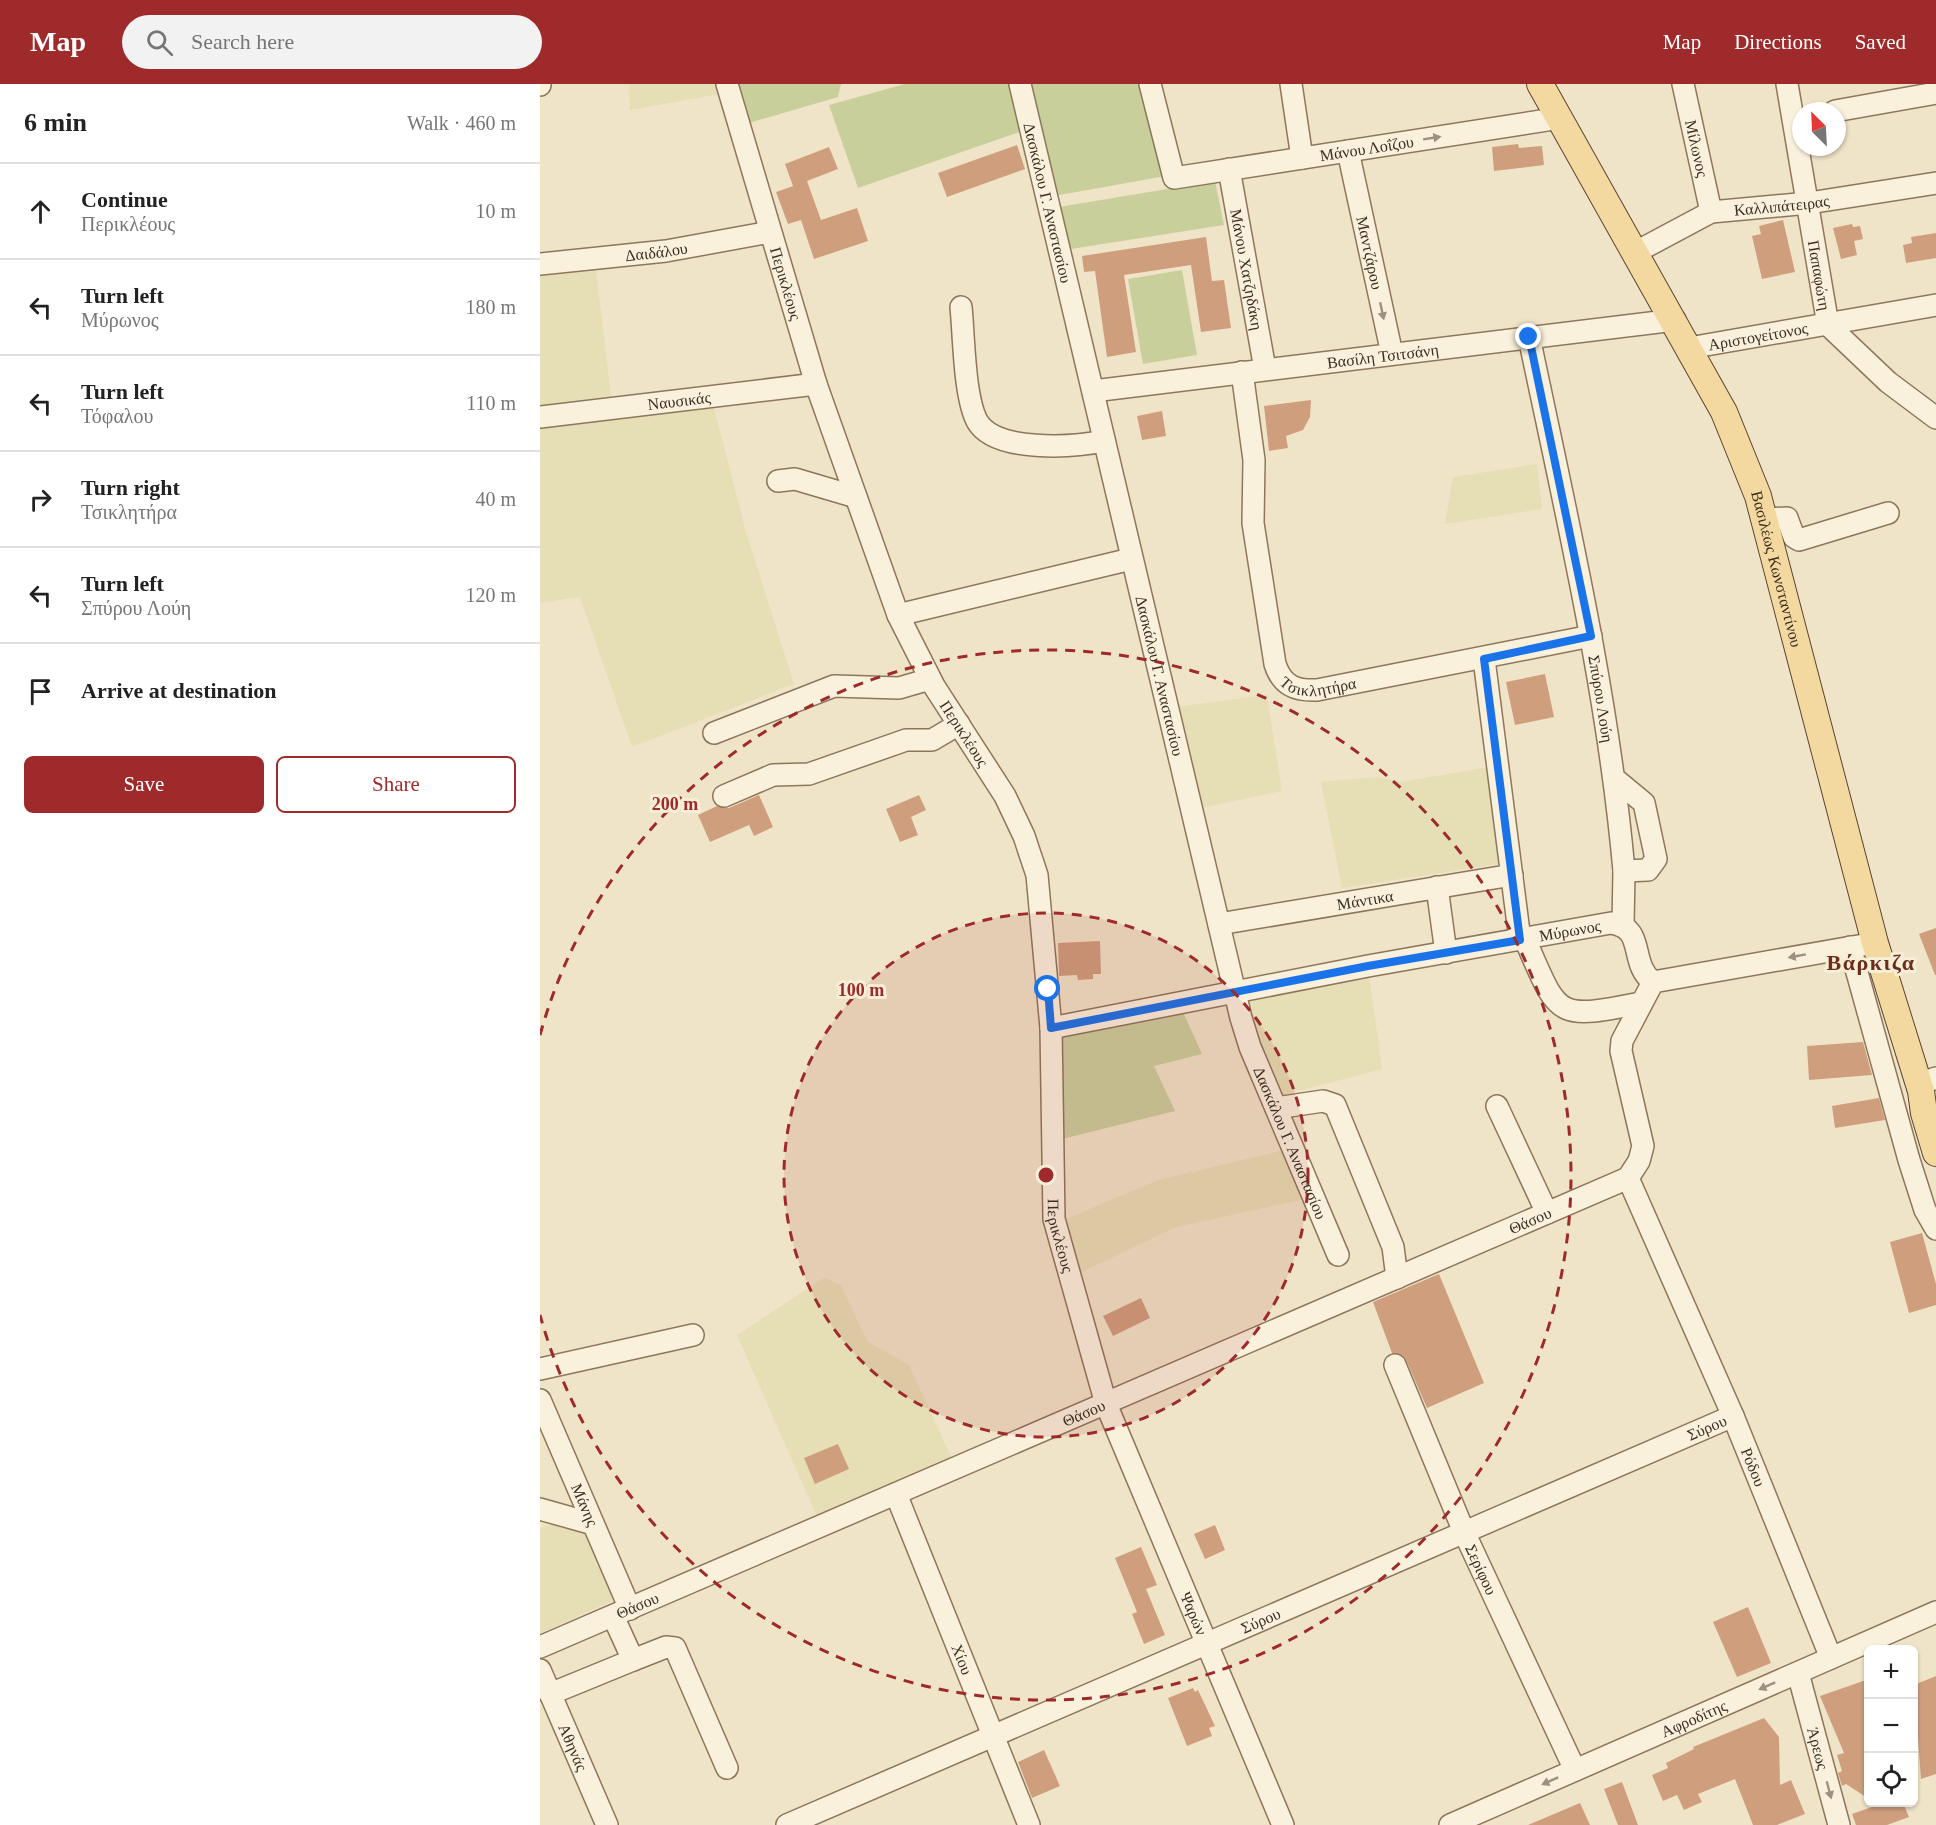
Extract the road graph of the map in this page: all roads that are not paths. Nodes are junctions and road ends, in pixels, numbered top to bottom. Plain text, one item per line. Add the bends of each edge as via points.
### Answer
1 (727, 84) edge
2 (1020, 84) edge
3 (1150, 84) edge
4 (1291, 84) edge
5 (1540, 84) edge
6 (1683, 84) edge
7 (1787, 84) edge
8 (1936, 93) edge
9 (1792, 102) edge
10 (1846, 109) edge
11 (1560, 117) junction
12 (1348, 151) junction
13 (1802, 156) edge
14 (1302, 158) junction
15 (1229, 169) junction
16 (1936, 183) edge
17 (1809, 203) junction
18 (1711, 212) junction
19 (770, 232) junction
20 (1636, 252) junction
21 (540, 264) edge
22 (1936, 305) edge
23 (961, 307) dead end
24 (1675, 320) junction
25 (1828, 325) junction
26 (1529, 337) junction
27 (1689, 348) junction
28 (1392, 354) junction
29 (1265, 369) junction
30 (1242, 372) junction
31 (816, 384) junction
32 (1093, 391) junction
33 (540, 417) edge
34 (1936, 418) edge
35 (1104, 441) junction
36 (778, 481) dead end
37 (856, 497) junction
38 (1888, 513) dead end
39 (1764, 519) junction
40 (1131, 559) junction
41 (898, 615) junction
42 (1591, 636) junction
43 (1484, 659) junction
44 (930, 679) junction
45 (959, 724) junction
46 (714, 733) dead end
47 (1615, 780) junction
48 (724, 796) dead end
49 (1624, 871) junction
50 (1512, 875) junction
51 (1437, 887) junction
52 (1219, 924) junction
53 (1623, 925) junction
54 (1522, 939) junction
55 (1875, 943) junction
56 (1850, 947) junction
57 (1446, 952) junction
58 (1653, 982) junction
59 (1236, 992) junction
60 (1641, 1003) junction
61 (1051, 1028) junction
62 (1925, 1084) edge
63 (1497, 1106) dead end
64 (1276, 1108) junction
65 (1936, 1118) edge
66 (1936, 1153) edge
67 (1628, 1178) junction
68 (1548, 1213) junction
69 (1936, 1229) edge
70 (1338, 1255) dead end
71 (1397, 1278) junction
72 (693, 1335) dead end
73 (1395, 1365) dead end
74 (540, 1369) edge
75 (540, 1400) edge
76 (1106, 1404) junction
77 (1733, 1416) junction
78 (896, 1494) junction
79 (540, 1509) edge
80 (594, 1524) junction
81 (1464, 1532) junction
82 (621, 1612) junction
83 (1936, 1612) edge
84 (1205, 1644) junction
85 (540, 1647) edge
86 (1831, 1658) junction
87 (633, 1660) junction
88 (540, 1670) edge
89 (1798, 1673) junction
90 (550, 1694) junction
91 (992, 1736) junction
92 (727, 1768) dead end
93 (1575, 1770) junction
94 (1474, 1820) edge
95 (607, 1825) edge
96 (787, 1825) edge
97 (1029, 1825) edge
98 (1283, 1825) edge
99 (1450, 1825) edge
100 (1839, 1825) edge

1 - 19 street, Περικλέους
2 - 32 street, Δασκάλου Γ. Αναστασίου
3 - 15 street, Μάνου Λοΐζου via 1173,178
4 - 14 street
5 - 11 main road, Βασιλέως Κωνσταντίνου
6 - 18 street, Μίλωνος
7 - 9 street, Παπαφώτη
8 - 10 street
12 -> 11 street, Μάνου Λοΐζου
11 - 20 main road, Βασιλέως Κωνσταντίνου
12 - 14 street, Μάνου Λοΐζου
12 -> 28 street, Μαντζάρου
13 - 17 street, Παπαφώτη
14 - 15 street, Μάνου Λοΐζου
15 - 29 street, Μάνου Χατζηδάκη
16 - 17 street, Καλλιπάτειρας
17 - 18 street, Καλλιπάτειρας
17 - 25 street, Παπαφώτη
18 - 20 street, Καλλιπάτειρας
19 - 21 street, Δαιδάλου via 666,251
19 - 31 street, Περικλέους
20 - 24 main road, Βασιλέως Κωνσταντίνου
22 - 25 street, Αριστογείτονος
23 - 35 street via 974,414 984,430 1018,444 1053,447
24 - 26 street, Βασίλη Τσιτσάνη
24 - 27 main road, Βασιλέως Κωνσταντίνου
25 - 27 street, Αριστογείτονος
25 - 34 street, Παπαφώτη via 1888,382
26 - 28 street, Βασίλη Τσιτσάνη
26 - 42 street, Σπύρου Λούη
27 - 39 main road, Βασιλέως Κωνσταντίνου via 1724,412
28 - 29 street, Βασίλη Τσιτσάνη
29 - 30 street, Βασίλη Τσιτσάνη
30 - 32 street, Βασίλη Τσιτσάνη
30 - 43 street, Τσικλητήρα via 1254,460 1253,522 1275,664 1283,681 1298,690 1317,690
31 - 33 street, Ναυσικάς
31 - 37 street, Περικλέους
32 - 35 street, Δασκάλου Γ. Αναστασίου
35 - 40 street, Δασκάλου Γ. Αναστασίου
36 - 37 street via 795,479
37 - 41 street, Περικλέους
38 - 39 street via 1799,540 1787,518
39 - 55 main road, Βασιλέως Κωνσταντίνου
40 - 41 street
40 - 52 street, Δασκάλου Γ. Αναστασίου
41 - 44 street, Περικλέους
42 - 43 street, Τσικλητήρα
42 - 47 street, Σπύρου Λούη
43 - 50 street
44 - 45 street, Περικλέους
44 - 46 street via 899,687 834,686
45 - 48 street via 932,740 906,740 809,774 773,775
45 - 61 street, Περικλέους via 1005,796 1037,875
47 - 49 street, Σπύρου Λούη
47 - 49 street via 1644,803 1656,859 1648,870
49 - 53 street, Σπύρου Λούη
50 - 51 street, Μάντικα
50 - 54 street
51 - 52 street, Μάντικα
51 - 57 street
52 - 59 street, Δασκάλου Γ. Αναστασίου
53 - 54 street, Μύρωνος via 1611,923
53 - 58 street, Μύρωνος via 1634,934 1643,974
54 - 57 street, Μύρωνος
54 - 60 street via 1549,994 1560,1007 1587,1013
55 - 56 street
55 - 62 main road, Βασιλέως Κωνσταντίνου
56 -> 58 street
56 - 69 street via 1925,1210
57 - 59 street, Μύρωνος
58 - 60 street
59 - 61 street, Μύρωνος
59 - 64 street, Δασκάλου Γ. Αναστασίου via 1250,1047
60 - 67 street via 1621,1051 1643,1146
61 - 76 street, Περικλέους via 1054,1219
62 - 65 main road, Βασιλέως Κωνσταντίνου
62 - 66 main road, Βασιλέως Κωνσταντίνου via 1924,1113
63 - 68 street
64 - 70 street, Δασκάλου Γ. Αναστασίου
64 - 71 street via 1323,1101 1335,1104 1393,1247
67 - 68 street, Θάσου
67 - 77 street, Ρόδου
68 - 71 street, Θάσου
71 - 76 street, Θάσου
72 - 74 street
73 - 81 street, Σερίφου
75 - 80 street, Μάνης
76 - 78 street, Θάσου
76 - 84 street, Ψαρών
77 - 81 street, Σύρου
77 - 86 street, Ρόδου
78 - 82 street, Θάσου
78 - 91 street, Χίου
79 - 80 street
80 - 82 street, Μάνης
81 - 84 street, Σύρου
81 - 93 street, Σερίφου
82 - 85 street, Θάσου
82 - 87 street, Μάνης
83 - 86 street, Αφροδίτης
84 - 91 street, Σύρου
84 - 98 street, Ψαρών
86 - 89 street, Αφροδίτης
87 - 90 street
87 - 92 street via 666,1647 675,1648
88 - 90 street, Αθηνάς
89 -> 93 street, Αφροδίτης
89 -> 100 street, Άρεως
90 - 95 street, Αθηνάς
91 - 96 street, Σύρου
91 - 97 street, Χίου
93 -> 94 street, Αφροδίτης
94 - 99 street, Αφροδίτης

